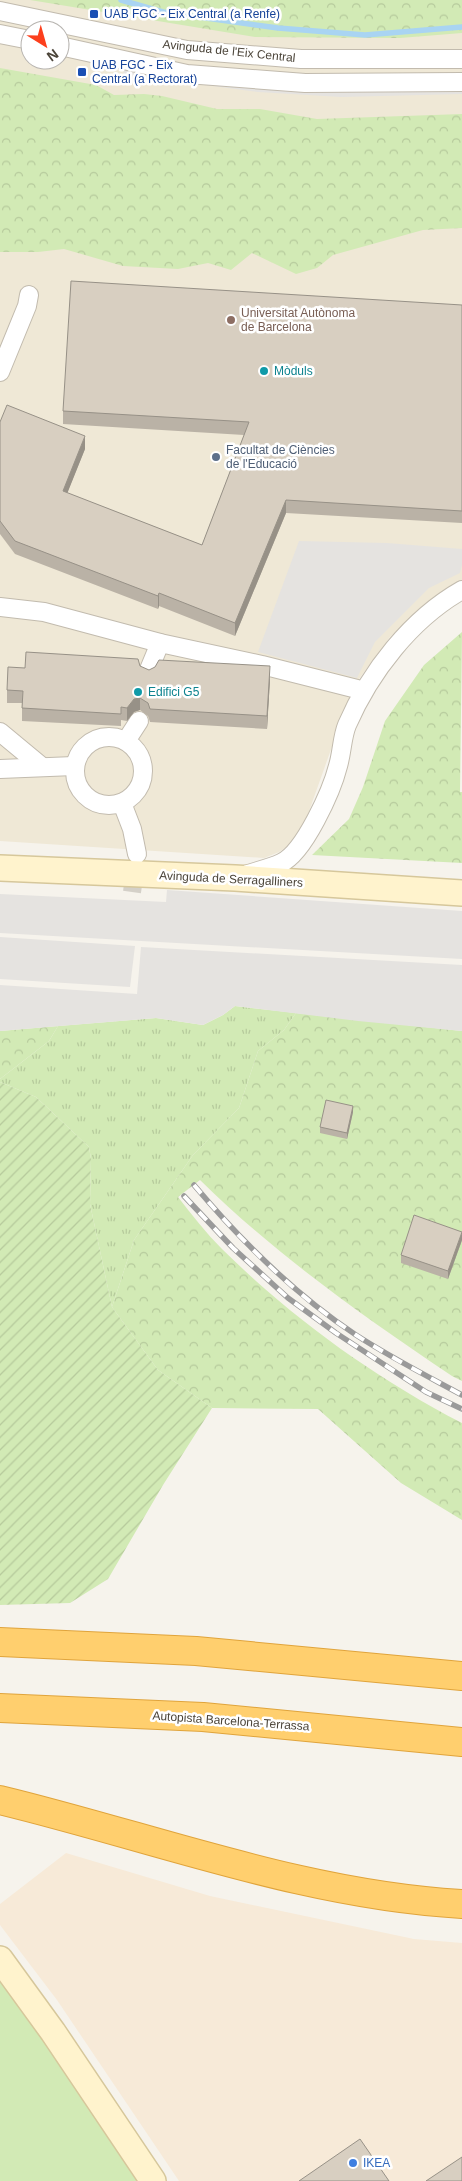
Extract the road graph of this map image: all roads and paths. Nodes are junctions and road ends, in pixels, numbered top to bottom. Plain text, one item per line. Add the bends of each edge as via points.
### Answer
1 (0, 11) edge
2 (0, 34) edge
3 (20, 38) edge
4 (70, 48) edge
5 (462, 59) edge
6 (462, 82) edge
7 (29, 295) dead end
8 (0, 372) edge
9 (462, 590) edge
10 (0, 607) edge
11 (160, 643) junction
12 (148, 672) edge
13 (357, 689) dead end
14 (139, 721) dead end
15 (0, 732) edge
16 (126, 741) junction
17 (41, 766) junction
18 (74, 766) junction
19 (0, 768) edge
20 (122, 803) junction
21 (137, 854) tunnel mouth
22 (0, 868) edge
23 (235, 878) junction
24 (462, 893) edge
25 (0, 1642) edge
26 (462, 1676) edge
27 (0, 1708) edge
28 (462, 1742) edge
29 (0, 1800) edge
30 (462, 1904) edge
31 (0, 1959) edge
32 (153, 2181) edge

1 - 5 street, Avinguda de l'Eix Central via 187,50 301,59
2 - 3 street
4 - 6 street, Avinguda de l'Eix Central via 187,74 305,83
7 - 8 street
9 - 23 street via 446,599 406,634 367,688 347,726 338,767 313,828 283,862
10 - 11 street via 44,612
11 - 12 street
11 - 13 street
14 - 16 street
15 - 17 street
16 - 18 street via 116,737 94,740 78,755
16 - 20 street via 141,757 143,768 138,789
17 - 18 street
17 - 19 street
18 - 20 street via 77,786 91,801 101,805
20 - 21 street
22 - 23 street, Avinguda de Serragalliners
23 - 24 street, Avinguda de Serragalliners
25 - 26 highway via 196,1651
27 - 28 highway, Autopista Barcelona-Terrassa via 202,1717
29 - 30 highway via 322,1885
31 - 32 street

